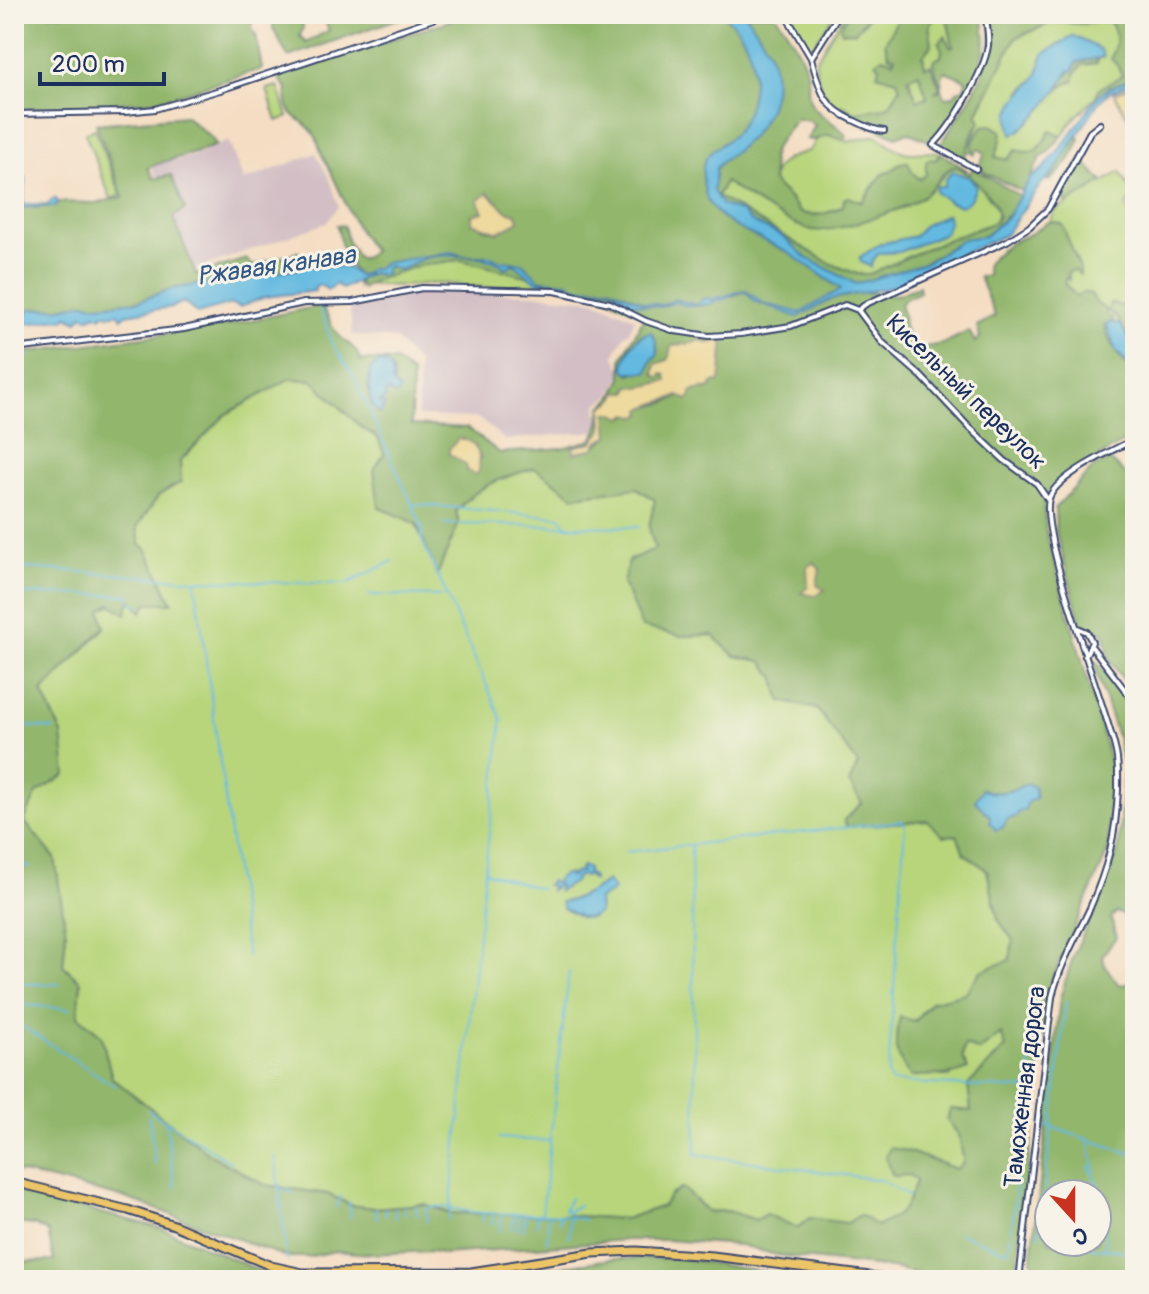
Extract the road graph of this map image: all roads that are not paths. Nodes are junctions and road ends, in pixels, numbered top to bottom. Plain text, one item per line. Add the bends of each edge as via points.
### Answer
1 (448, 14) edge
2 (785, 14) edge
3 (839, 14) edge
4 (985, 14) edge
5 (811, 58) junction
6 (14, 114) edge
7 (1100, 124) dead end
8 (884, 131) dead end
9 (976, 169) dead end
10 (858, 310) junction
11 (14, 349) edge
12 (1135, 439) edge
13 (1048, 500) junction
14 (1078, 628) junction
15 (1092, 647) junction
16 (1085, 656) junction
17 (1135, 703) edge
18 (14, 1182) edge
19 (901, 1280) edge
20 (1019, 1280) edge

1 - 6 street via 155,109
2 - 5 street
3 - 5 street
4 - 9 street via 984,64 954,120 933,145
5 - 8 street via 831,108
7 - 10 street via 1090,132 1048,209 1029,227
10 - 11 street via 845,305 791,326 709,336 675,331 610,303 563,292 422,288 353,302 304,303 196,327
10 - 13 street, Кисельный переулок via 888,348 1004,460 1037,484
12 - 13 street via 1060,483
13 - 14 street, Таможенная дорога via 1055,551
14 - 15 street via 1087,632
14 - 16 street, Таможенная дорога
15 - 16 street
15 - 17 street
16 - 20 street, Таможенная дорога via 1118,762 1115,837 1052,997
18 - 19 main road via 128,1210 271,1266 303,1273 471,1272 636,1251

